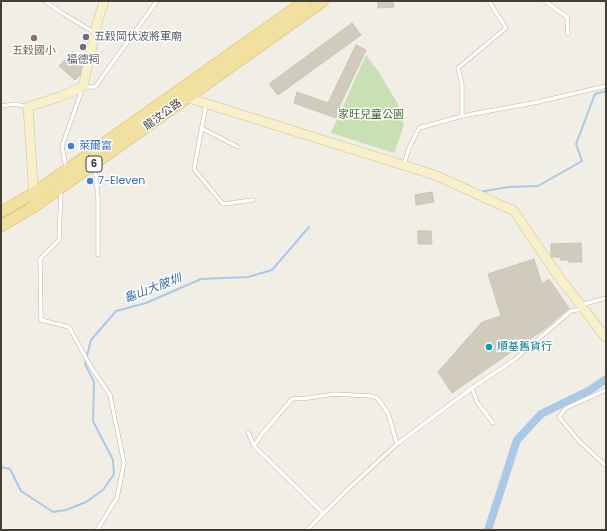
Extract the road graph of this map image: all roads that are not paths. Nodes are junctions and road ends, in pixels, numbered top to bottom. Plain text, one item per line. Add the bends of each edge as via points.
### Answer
1 (45, 1) edge
2 (104, 1) edge
3 (158, 1) edge
4 (305, 1) edge
5 (323, 1) edge
6 (545, 1) edge
7 (490, 2) dead end
8 (95, 33) junction
9 (568, 34) dead end
10 (606, 86) edge
11 (84, 87) junction
12 (181, 96) junction
13 (206, 104) junction
14 (1, 106) edge
15 (28, 107) junction
16 (462, 116) junction
17 (201, 128) junction
18 (238, 147) dead end
19 (92, 159) junction
20 (404, 165) junction
21 (69, 175) junction
22 (61, 187) junction
23 (34, 193) junction
24 (253, 200) dead end
25 (35, 206) junction
26 (1, 212) edge
27 (1, 226) edge
28 (98, 255) dead end
29 (606, 298) edge
30 (581, 307) junction
31 (606, 338) edge
32 (472, 388) junction
33 (606, 390) edge
34 (493, 423) dead end
35 (248, 432) dead end
36 (397, 444) junction
37 (254, 446) junction
38 (606, 466) edge
39 (324, 513) junction
40 (96, 530) edge
41 (307, 530) edge

1 - 8 lane
2 - 8 street
3 - 11 lane via 94,87
4 - 12 main road, 龍汶公路 / 6
5 - 12 main road, 龍汶公路 / 6
6 - 9 lane via 567,17
7 - 16 lane via 506,28 458,68 462,85
8 - 11 street
10 - 16 lane
11 - 15 street
11 - 21 lane via 62,146
12 - 13 street
12 - 19 main road, 龍汶公路 / 6 via 162,102
13 - 17 lane
13 - 20 street
14 - 15 lane via 16,104
15 - 23 street
16 - 20 lane via 419,128
17 - 18 lane
17 - 24 lane via 194,169 223,204
19 - 21 main road, 龍汶公路 / 6
19 - 28 lane via 98,199
20 - 30 street via 435,174 514,211
21 - 22 main road, 龍汶公路 / 6
21 - 23 main road, 龍汶公路 / 6
22 - 25 main road, 龍汶公路 / 6
22 - 40 lane via 59,240 40,259 41,320 69,327 110,395 124,463 117,498
23 - 25 street
23 - 26 main road, 龍汶公路 / 6
25 - 27 main road, 龍汶公路 / 6
29 - 30 lane
30 - 31 street
30 - 32 lane via 571,311 514,360
32 - 34 lane via 477,402
32 - 36 lane
33 - 38 lane via 566,408 559,417 579,441
35 - 37 lane
36 - 37 lane via 388,413 377,398 335,394 292,399
36 - 39 lane
37 - 39 lane
39 - 41 lane

